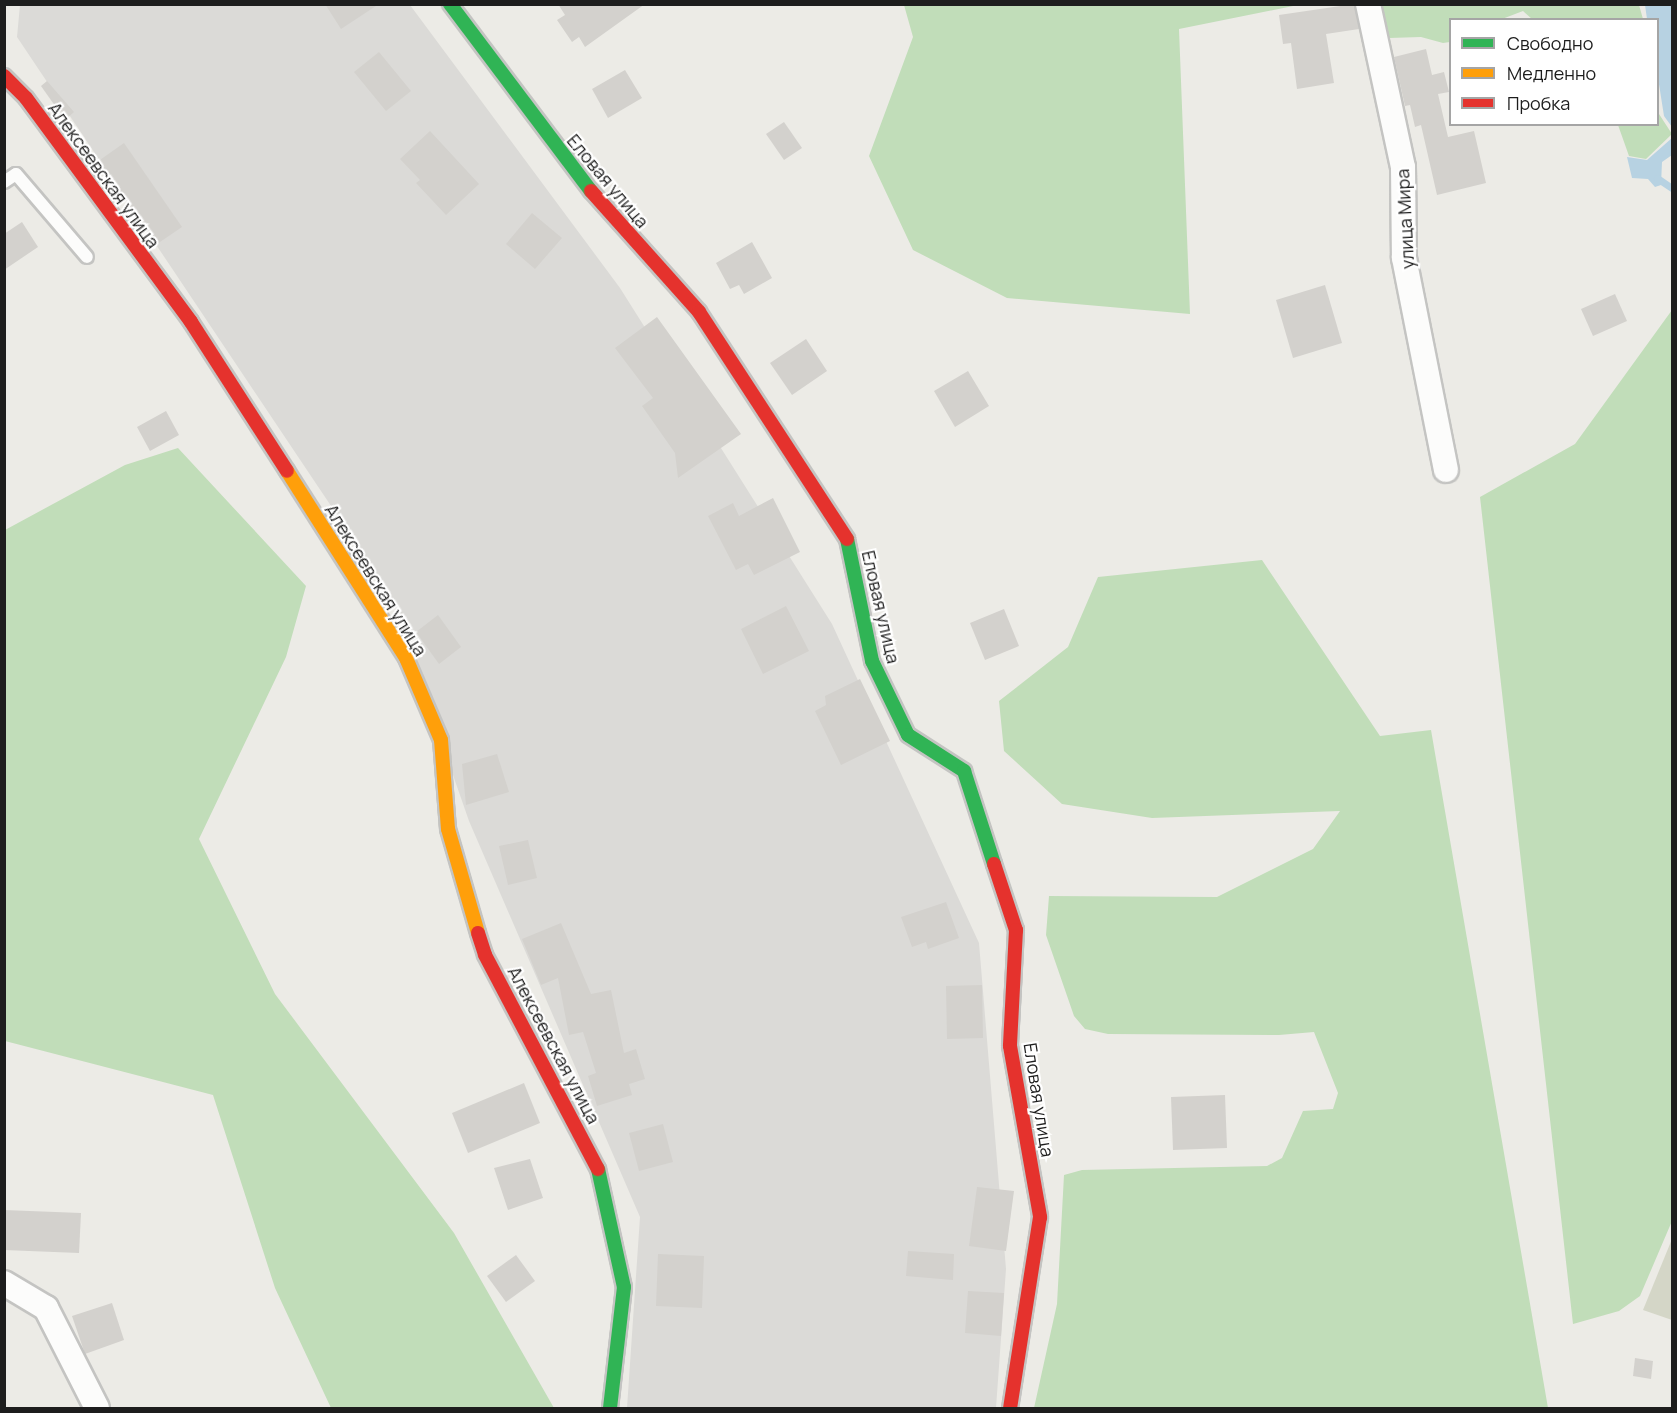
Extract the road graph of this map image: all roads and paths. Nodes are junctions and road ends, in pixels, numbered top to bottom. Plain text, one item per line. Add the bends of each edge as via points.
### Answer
1 (450, 4) edge
2 (1368, 4) edge
3 (4, 76) edge
4 (4, 183) edge
5 (87, 257) dead end
6 (1446, 470) dead end
7 (4, 1283) edge
8 (97, 1408) edge
9 (610, 1408) edge
10 (1010, 1408) edge

1 - 10 street, Еловая улица via 574,172 699,312 846,535 872,661 908,735 964,771 1016,930 1010,1046 1040,1217
2 - 6 street, улица Мира via 1403,167 1404,258
3 - 9 street, Алексеевская улица via 26,98 191,322 406,658 441,740 448,829 485,955 596,1161 624,1287
4 - 5 lane via 16,174
7 - 8 street via 46,1308

